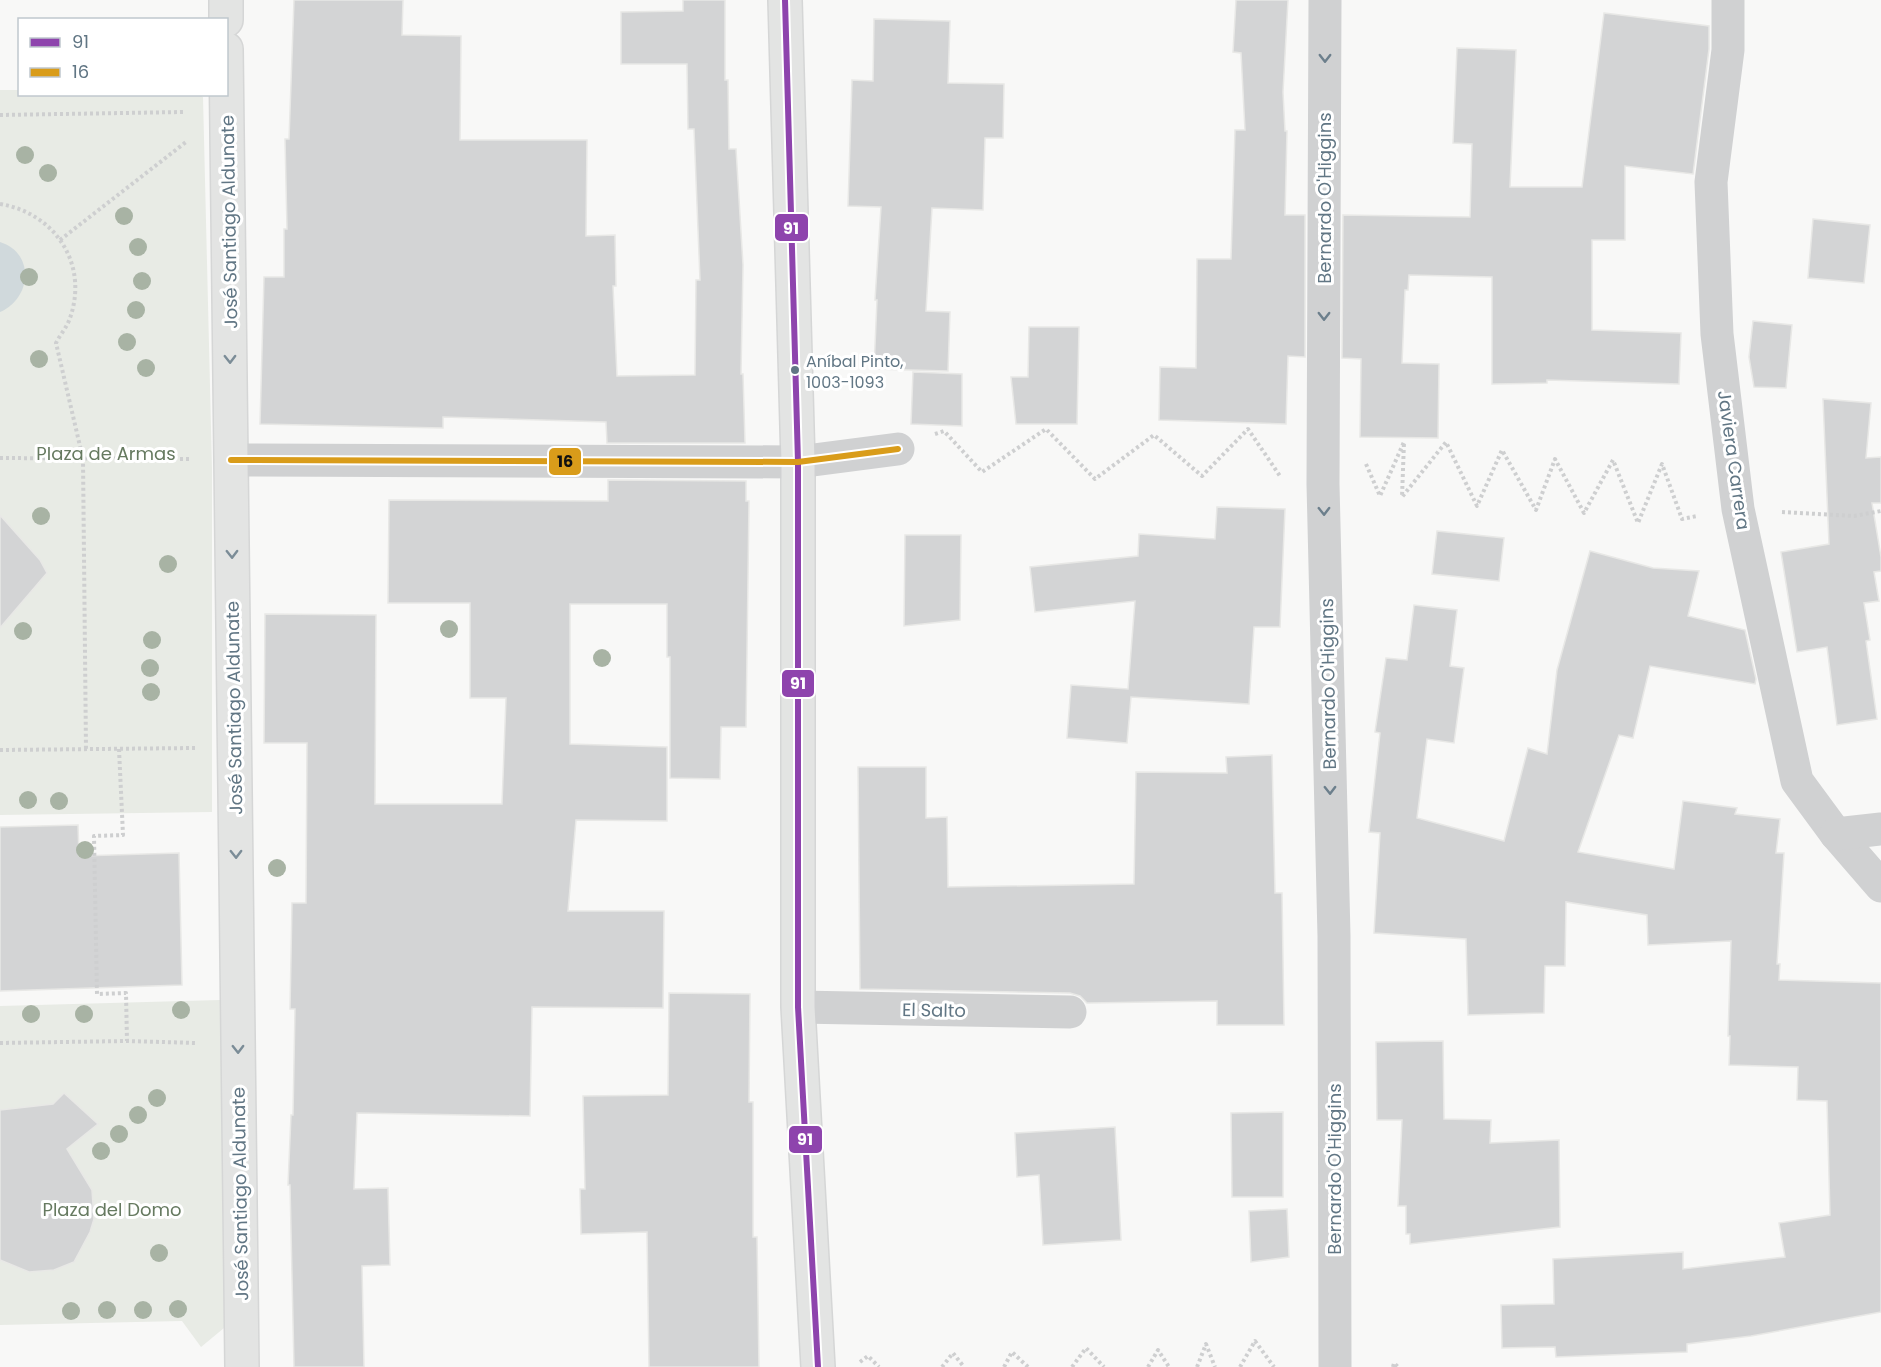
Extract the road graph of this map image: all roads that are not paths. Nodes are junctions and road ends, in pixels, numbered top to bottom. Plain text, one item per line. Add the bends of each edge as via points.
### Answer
1 (226, 0) edge
2 (786, 0) edge
3 (1325, 0) edge
4 (1728, 0) edge
5 (226, 18) edge
6 (227, 96) edge
7 (898, 449) dead end
8 (231, 460) junction
9 (798, 462) junction
10 (1881, 829) edge
11 (1836, 834) junction
12 (1881, 886) edge
13 (798, 1007) junction
14 (1070, 1012) dead end
15 (242, 1367) edge
16 (818, 1367) edge
17 (1335, 1367) edge

1 - 5 main road
2 - 9 main road
3 -> 17 street, Bernardo O'Higgins via 1323,484 1334,936
4 - 11 street, Javiera Carrera via 1728,50 1711,182 1717,334 1738,509 1797,781
6 -> 8 main road, José Santiago Aldunate
7 - 9 street
8 - 9 street
8 -> 15 main road, José Santiago Aldunate
9 - 13 main road
10 - 11 street
11 - 12 street, Javiera Carrera
13 - 14 street, El Salto
13 - 16 main road

